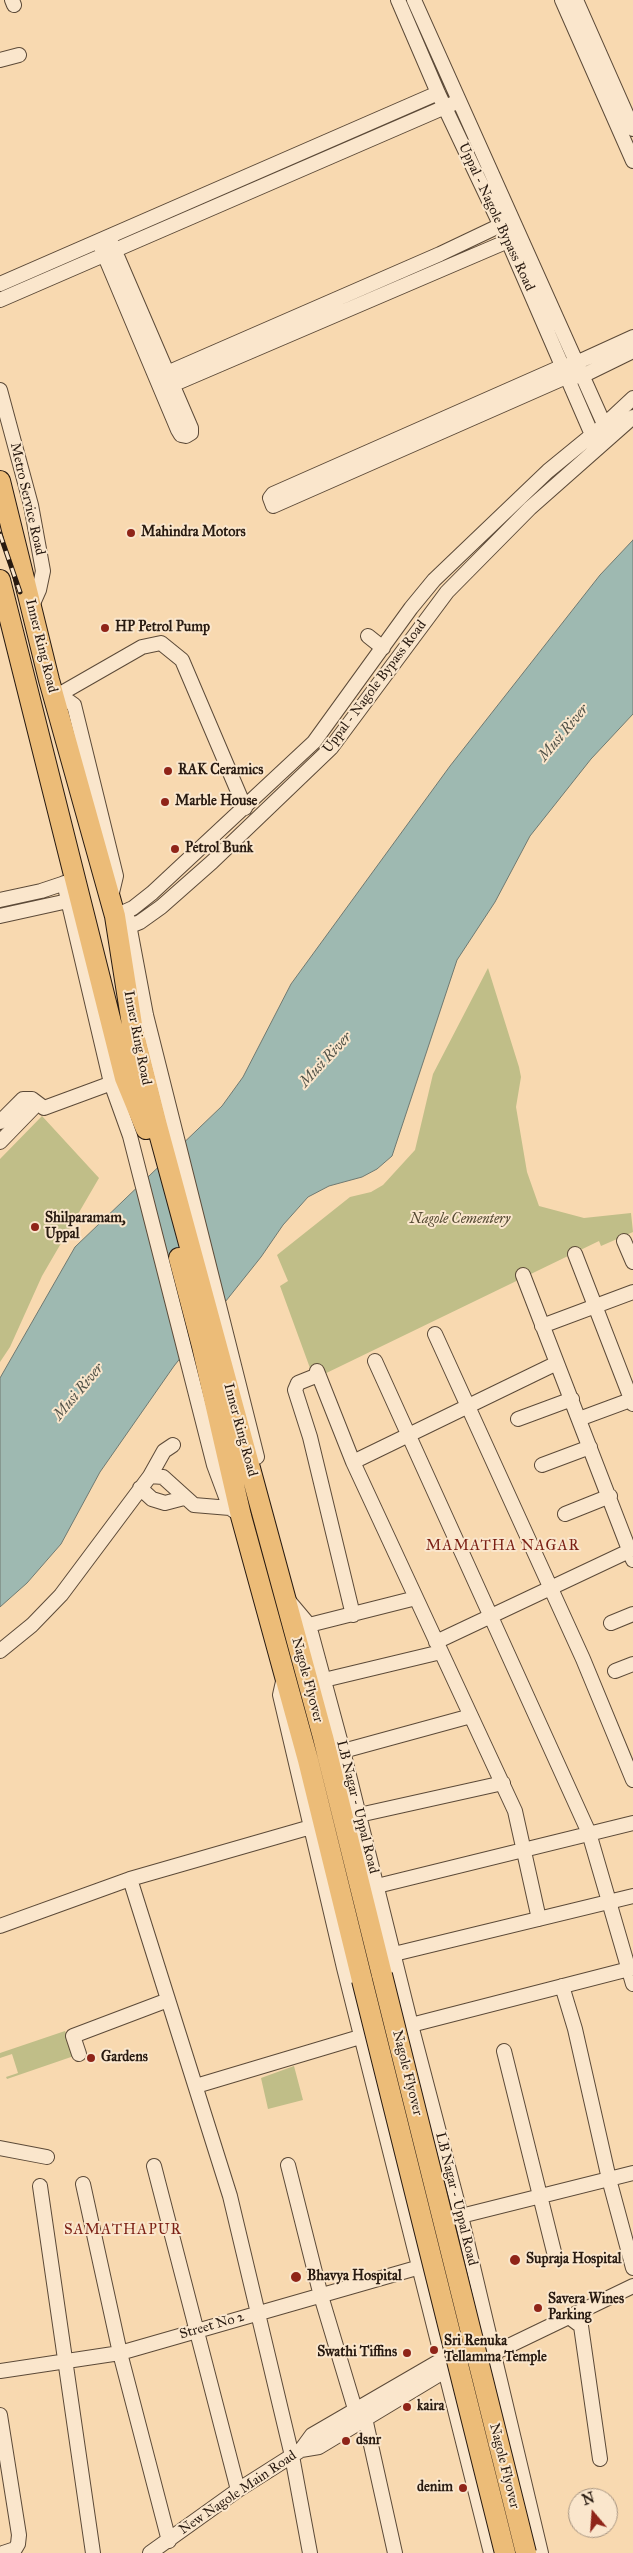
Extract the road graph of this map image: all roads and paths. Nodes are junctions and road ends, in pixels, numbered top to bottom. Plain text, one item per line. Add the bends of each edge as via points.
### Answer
1 (398, 0) edge
2 (414, 0) edge
3 (562, 0) edge
4 (576, 0) edge
5 (19, 55) dead end
6 (0, 60) edge
7 (438, 93) junction
8 (459, 101) junction
9 (444, 106) junction
10 (633, 129) edge
11 (633, 161) edge
12 (500, 225) junction
13 (508, 241) junction
14 (106, 246) junction
15 (0, 284) edge
16 (0, 300) edge
17 (633, 338) edge
18 (633, 351) edge
19 (568, 369) junction
20 (582, 376) junction
21 (170, 379) junction
22 (0, 390) edge
23 (633, 398) edge
24 (633, 417) edge
25 (603, 426) junction
26 (592, 435) junction
27 (611, 438) junction
28 (598, 449) junction
29 (0, 482) edge
30 (0, 580) edge
31 (31, 608) junction
32 (368, 636) dead end
33 (383, 648) junction
34 (56, 692) junction
35 (244, 808) junction
36 (70, 881) junction
37 (75, 899) junction
38 (0, 900) edge
39 (0, 916) edge
40 (120, 917) junction
41 (118, 1080) junction
42 (32, 1099) junction
43 (162, 1115) junction
44 (0, 1122) edge
45 (0, 1142) edge
46 (153, 1192) junction
47 (624, 1241) dead end
48 (575, 1254) dead end
49 (633, 1262) edge
50 (523, 1274) dead end
51 (633, 1292) edge
52 (596, 1305) junction
53 (542, 1326) junction
54 (435, 1334) dead end
55 (209, 1341) junction
56 (375, 1361) dead end
57 (557, 1363) junction
58 (572, 1399) junction
59 (632, 1401) edge
60 (468, 1405) junction
61 (518, 1418) dead end
62 (579, 1419) junction
63 (409, 1434) junction
64 (173, 1445) dead end
65 (590, 1447) junction
66 (353, 1462) junction
67 (542, 1465) dead end
68 (150, 1476) junction
69 (140, 1488) junction
70 (610, 1496) junction
71 (184, 1498) junction
72 (235, 1512) junction
73 (565, 1514) dead end
74 (631, 1556) edge
75 (276, 1566) junction
76 (550, 1587) junction
77 (283, 1593) junction
78 (416, 1598) junction
79 (633, 1614) edge
80 (354, 1615) junction
81 (492, 1615) junction
82 (611, 1623) dead end
83 (309, 1625) junction
84 (439, 1647) junction
85 (0, 1651) edge
86 (633, 1664) edge
87 (615, 1671) dead end
88 (285, 1675) junction
89 (324, 1680) junction
90 (471, 1716) junction
91 (343, 1751) junction
92 (633, 1780) edge
93 (503, 1783) junction
94 (359, 1815) junction
95 (633, 1823) edge
96 (311, 1827) junction
97 (589, 1833) junction
98 (525, 1848) junction
99 (130, 1879) junction
100 (377, 1886) junction
101 (633, 1896) edge
102 (610, 1902) junction
103 (539, 1919) junction
104 (0, 1926) edge
105 (394, 1954) junction
106 (631, 1968) edge
107 (633, 1984) edge
108 (562, 1986) junction
109 (168, 2000) junction
110 (411, 2025) junction
111 (360, 2036) junction
112 (504, 2051) dead end
113 (80, 2054) dead end
114 (196, 2086) junction
115 (428, 2091) junction
116 (379, 2105) junction
117 (0, 2148) edge
118 (47, 2157) dead end
119 (288, 2165) dead end
120 (154, 2166) dead end
121 (633, 2174) edge
122 (609, 2179) junction
123 (83, 2184) dead end
124 (40, 2186) dead end
125 (540, 2196) junction
126 (461, 2216) junction
127 (555, 2256) dead end
128 (420, 2267) junction
129 (633, 2268) edge
130 (633, 2286) edge
131 (320, 2296) junction
132 (259, 2312) junction
133 (569, 2317) junction
134 (197, 2330) junction
135 (120, 2352) junction
136 (494, 2353) junction
137 (65, 2362) junction
138 (444, 2369) junction
139 (0, 2372) edge
140 (360, 2414) junction
141 (0, 2415) edge
142 (297, 2453) junction
143 (600, 2459) dead end
144 (238, 2490) junction
145 (531, 2512) junction
146 (484, 2526) junction
147 (169, 2541) junction
148 (3, 2553) edge
149 (93, 2553) edge
150 (150, 2553) edge
151 (310, 2553) edge
152 (395, 2553) edge
153 (491, 2553) edge
154 (505, 2553) edge
155 (526, 2553) edge
156 (541, 2553) edge

1 - 7 street, Uppal - Nagole Bypass Road
2 - 8 street, Uppal - Nagole Bypass Road
3 - 11 street
4 - 10 street
5 - 6 street
7 - 9 street, Uppal - Nagole Bypass Road
7 - 14 street
8 - 9 street
8 - 19 street, Uppal - Nagole Bypass Road
9 - 12 street, Uppal - Nagole Bypass Road
9 - 14 street
12 - 13 street, Uppal - Nagole Bypass Road
12 - 21 street
13 - 19 street, Uppal - Nagole Bypass Road
13 - 21 street
14 - 15 street
14 - 16 street
14 - 21 street
14 - 21 street via 178,430 186,436 191,433 191,428
17 - 19 street
18 - 20 street
19 - 19 street via 273,506 270,498 273,494
19 - 20 street, Uppal - Nagole Bypass Road
19 - 26 street, Uppal - Nagole Bypass Road
20 - 25 street, Uppal - Nagole Bypass Road
22 - 31 street, Metro Service Road via 31,505 43,571
23 - 25 street, Uppal - Nagole Bypass Road
24 - 27 street, Uppal - Nagole Bypass Road
25 - 26 street, Uppal - Nagole Bypass Road
25 - 27 street, Uppal - Nagole Bypass Road
26 - 28 street, Uppal - Nagole Bypass Road
26 - 33 street, Uppal - Nagole Bypass Road via 548,471 434,580
27 - 28 street, Uppal - Nagole Bypass Road
28 - 40 street, Uppal - Nagole Bypass Road via 530,508 447,592 331,748 161,907
29 - 31 highway, Inner Ring Road
30 - 36 highway, Inner Ring Road
31 - 34 highway, Inner Ring Road
32 - 33 street
33 - 35 street, Uppal - Nagole Bypass Road via 324,730
34 - 35 street via 142,647 161,643 182,660
34 - 40 highway, Inner Ring Road
35 - 40 street, Uppal - Nagole Bypass Road via 152,893
36 - 37 highway, Inner Ring Road
36 - 38 street via 41,892
37 - 39 street
37 - 41 highway, Inner Ring Road
40 - 43 highway, Inner Ring Road via 133,1032
41 - 42 street via 44,1108
41 - 46 highway, Inner Ring Road via 146,1129
42 - 44 street via 23,1099
42 - 45 street via 33,1108
43 - 55 highway, Inner Ring Road
43 - 75 street via 244,1403 276,1541
46 - 55 highway, Inner Ring Road
46 - 72 street via 214,1465
47 - 49 street
48 - 52 street
50 - 53 street
51 - 52 street
52 - 53 street
52 - 59 street
53 - 57 street
54 - 60 street
55 - 72 highway, Inner Ring Road
55 - 75 highway, Inner Ring Road
56 - 63 street
57 - 58 street
57 - 60 street
58 - 61 street
58 - 62 street
59 - 62 street
60 - 63 street
60 - 76 street
62 - 65 street
63 - 66 street
63 - 81 street
64 - 68 street via 164,1451
65 - 67 street
65 - 70 street
66 - 78 street
66 - 80 street via 317,1373 298,1383 295,1390
68 - 69 street
68 - 71 street via 163,1477
69 - 71 street via 152,1499 166,1503
69 - 85 street via 61,1595
70 - 73 street
70 - 74 street
71 - 72 street via 194,1505
72 - 88 highway, Inner Ring Road
74 - 76 street
75 - 77 highway, Inner Ring Road
76 - 81 street
76 - 92 street
77 - 83 street, LB Nagar - Uppal Road
77 - 155 highway, Nagole Flyover, bridge via 325,1746
78 - 80 street
78 - 84 street
79 - 82 street
80 - 83 street
81 - 84 street
81 - 97 street
83 - 89 street, LB Nagar - Uppal Road
84 - 89 street
84 - 90 street
86 - 87 street
88 - 96 street via 280,1695
88 - 154 highway, Nagole Flyover, bridge
89 - 91 street, LB Nagar - Uppal Road
90 - 91 street
90 - 93 street
91 - 94 street, LB Nagar - Uppal Road
93 - 94 street
93 - 98 street
94 - 100 street, LB Nagar - Uppal Road
95 - 97 street
96 - 99 street
96 - 111 street
97 - 98 street
97 - 102 street
98 - 100 street
98 - 103 street
99 - 104 street
99 - 109 street
100 - 105 street, LB Nagar - Uppal Road
101 - 102 street
102 - 103 street
102 - 106 street
103 - 105 street
105 - 110 street, LB Nagar - Uppal Road
106 - 107 street
106 - 108 street
108 - 110 street
108 - 122 street
109 - 113 street via 74,2036
109 - 114 street
110 - 115 street, LB Nagar - Uppal Road
111 - 114 street
111 - 116 street
112 - 125 street
114 - 132 street via 230,2196
115 - 116 street
115 - 126 street, LB Nagar - Uppal Road
116 - 128 street
117 - 118 street
119 - 131 street
120 - 134 street
121 - 122 street
122 - 125 street
122 - 129 street
123 - 135 street
124 - 137 street
125 - 126 street
125 - 127 street
126 - 136 street, LB Nagar - Uppal Road
128 - 131 street, Street No 2
128 - 138 street
130 - 133 street
131 - 132 street, Street No 2
131 - 140 street
132 - 134 street, Street No 2
132 - 142 street
133 - 136 street
133 - 143 street via 581,2326
134 - 135 street, Street No 2
134 - 144 street
135 - 137 street, Street No 2
135 - 147 street
136 - 145 street, LB Nagar - Uppal Road
137 - 139 street, Street No 2
137 - 149 street
138 - 140 street, New Nagole Main Road
138 - 146 street
140 - 142 street, New Nagole Main Road via 319,2447
140 - 152 street
141 - 148 street via 19,2535 15,2549
142 - 144 street, New Nagole Main Road
142 - 151 street
144 - 147 street, New Nagole Main Road
145 - 146 street
145 - 156 street, LB Nagar - Uppal Road
146 - 153 street
147 - 150 street, New Nagole Main Road

